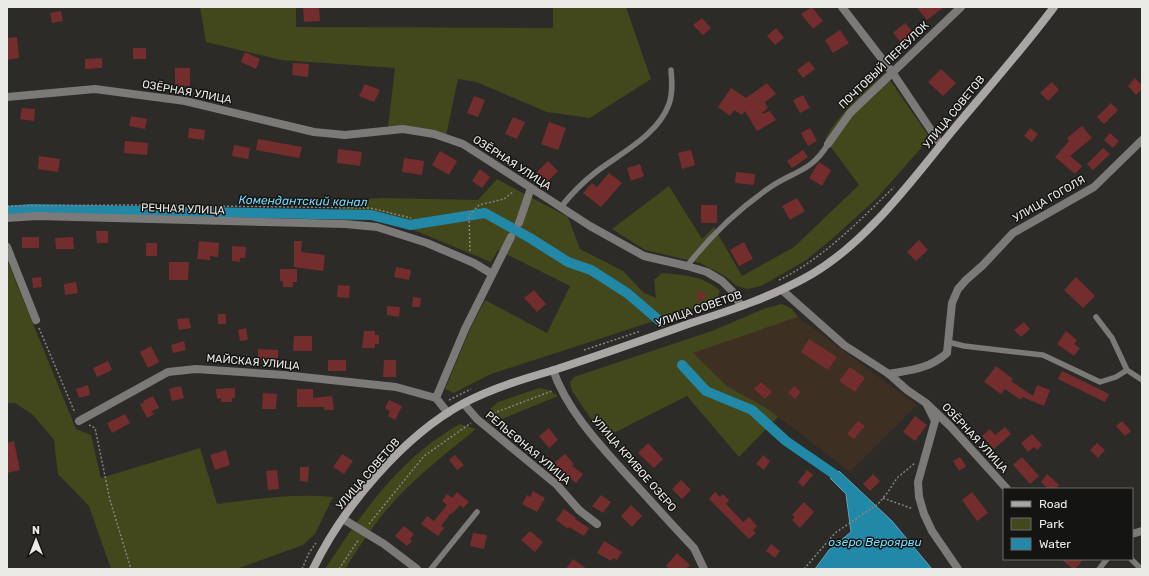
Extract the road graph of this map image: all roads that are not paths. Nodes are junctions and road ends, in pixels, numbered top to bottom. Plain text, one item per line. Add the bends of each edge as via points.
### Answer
1 (842, 7) edge
2 (961, 7) edge
3 (1054, 7) edge
4 (671, 70) dead end
5 (892, 72) junction
6 (7, 97) edge
7 (1142, 140) edge
8 (828, 144) joint
9 (941, 145) junction
10 (531, 188) junction
11 (561, 207) junction
12 (7, 218) edge
13 (519, 223) dead end
14 (511, 237) dead end
15 (7, 247) edge
16 (687, 266) junction
17 (492, 274) junction
18 (782, 290) junction
19 (741, 306) junction
20 (1096, 316) dead end
21 (36, 320) road end
22 (948, 342) junction
23 (553, 370) junction
24 (1127, 370) junction
25 (889, 374) junction
26 (1142, 380) edge
27 (436, 398) junction
28 (926, 403) junction
29 (464, 404) junction
30 (448, 413) junction
31 (79, 421) road end
32 (1006, 488) edge
33 (477, 512) dead end
34 (343, 519) junction
35 (597, 524) dead end
36 (1106, 560) edge
37 (1132, 560) edge
38 (314, 569) edge
39 (417, 569) edge
40 (431, 569) edge
41 (704, 569) edge
42 (958, 569) edge
43 (1099, 569) edge
44 (1141, 569) edge

1 - 5 street
2 - 5 street, ПОЧТОВЫЙ ПЕРЕУЛОК
3 - 9 main road, УЛИЦА СОВЕТОВ
4 - 11 lane via 672,87 669,103 661,118 644,138 595,173 570,195
5 - 8 street, ПОЧТОВЫЙ ПЕРЕУЛОК via 850,113
5 - 9 street
6 - 10 street, ОЗЁРНАЯ УЛИЦА via 95,89 185,100 314,132 345,135 404,129 434,134 463,144
7 - 22 street, УЛИЦА ГОГОЛЯ via 1094,187 1013,233 966,280 958,289 952,303
8 - 16 lane via 812,164 774,185 716,230
9 - 18 main road, УЛИЦА СОВЕТОВ via 897,198 842,253
10 - 11 street, ОЗЁРНАЯ УЛИЦА
10 - 13 street
11 - 16 street, ОЗЁРНАЯ УЛИЦА via 644,256
12 - 17 street, РЕЧНАЯ УЛИЦА via 37,216 377,226 427,243 474,263
14 - 17 street
15 - 21 street
16 - 19 street, ОЗЁРНАЯ УЛИЦА via 707,272 722,281
17 - 27 street via 465,328
18 - 19 main road, УЛИЦА СОВЕТОВ
18 - 25 street, ОЗЁРНАЯ УЛИЦА via 844,345
19 - 23 main road, УЛИЦА СОВЕТОВ
20 - 24 lane via 1112,338
22 - 24 lane via 1043,355 1100,382 1116,378
22 - 25 street, УЛИЦА ГОГОЛЯ via 947,353 936,363
23 - 29 main road, УЛИЦА СОВЕТОВ via 498,387
23 - 41 street, УЛИЦА КРИВОЕ ОЗЕРО via 559,388 601,446 694,548
24 - 26 lane
25 - 28 street, ОЗЁРНАЯ УЛИЦА
27 - 30 street
27 - 31 street, МАЙСКАЯ УЛИЦА via 396,387 196,369 168,372
28 - 32 street, ОЗЁРНАЯ УЛИЦА
28 - 42 street via 934,421 918,482 919,497 932,531
29 - 30 main road, УЛИЦА СОВЕТОВ
29 - 35 street, РЕЛЬЕФНАЯ УЛИЦА via 477,419 557,485 579,510
30 - 34 main road, УЛИЦА СОВЕТОВ via 404,448
33 - 40 lane
34 - 38 main road, УЛИЦА СОВЕТОВ
34 - 39 street
36 - 43 lane
37 - 44 lane

